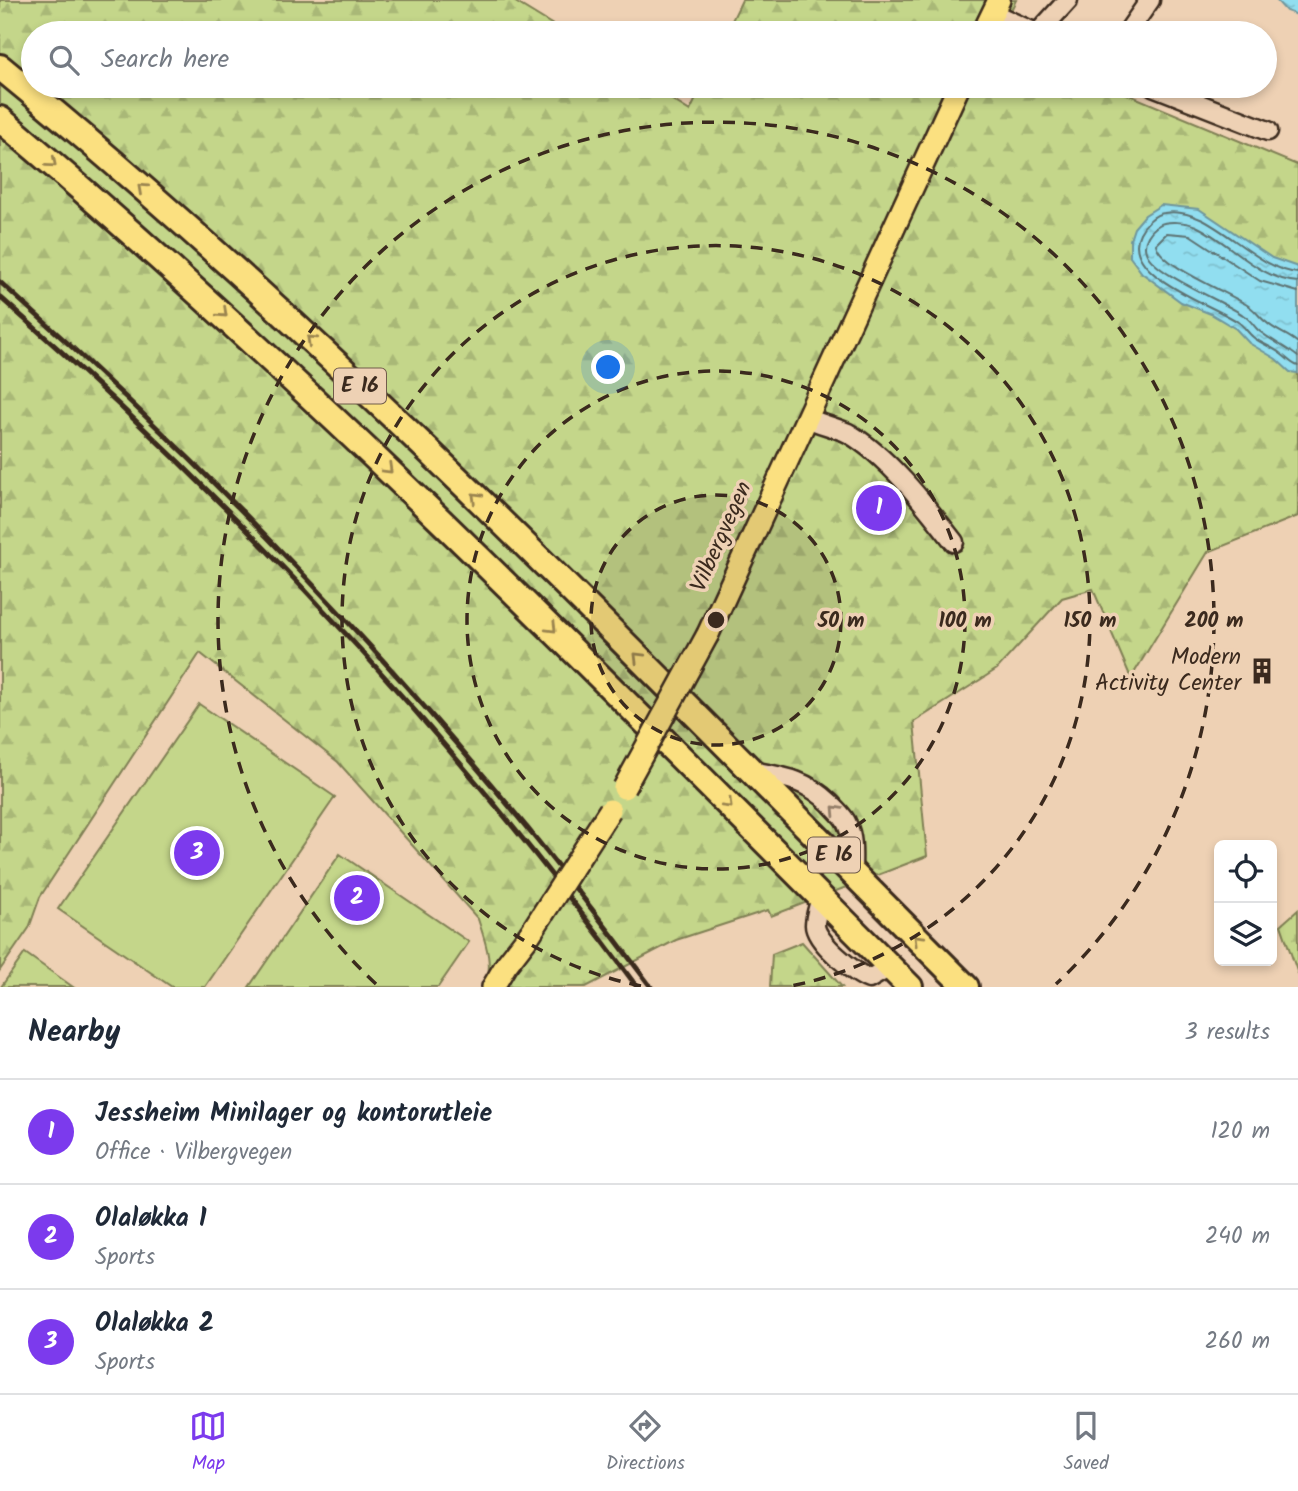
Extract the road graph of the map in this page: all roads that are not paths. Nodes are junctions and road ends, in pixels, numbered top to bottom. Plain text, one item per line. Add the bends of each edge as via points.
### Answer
1 (1068, 0) edge
2 (1150, 0) edge
3 (996, 6) edge
4 (1019, 21) edge
5 (1048, 21) edge
6 (1135, 21) edge
7 (0, 67) edge
8 (21, 85) edge
9 (37, 98) edge
10 (954, 98) edge
11 (1184, 98) edge
12 (0, 119) edge
13 (1268, 131) dead end
14 (807, 418) junction
15 (954, 542) dead end
16 (750, 770) junction
17 (852, 873) junction
18 (893, 977) edge
19 (493, 987) edge
20 (910, 987) edge
21 (966, 987) edge

1 - 5 lane
2 - 6 lane
3 - 4 lane
8 -> 7 highway, E 16
16 -> 9 highway, E 16 via 362,387
10 - 14 main road, Vilbergvegen
11 - 13 lane
12 -> 18 highway, E 16 via 152,249 344,426 821,897
14 - 15 lane via 847,433 874,453
14 - 19 main road, Vilbergvegen, bridge via 708,634 624,788
16 - 17 highway, E 16
17 -> 16 lane via 851,837 840,813 802,782
21 -> 17 highway, E 16
18 - 20 highway, E 16

